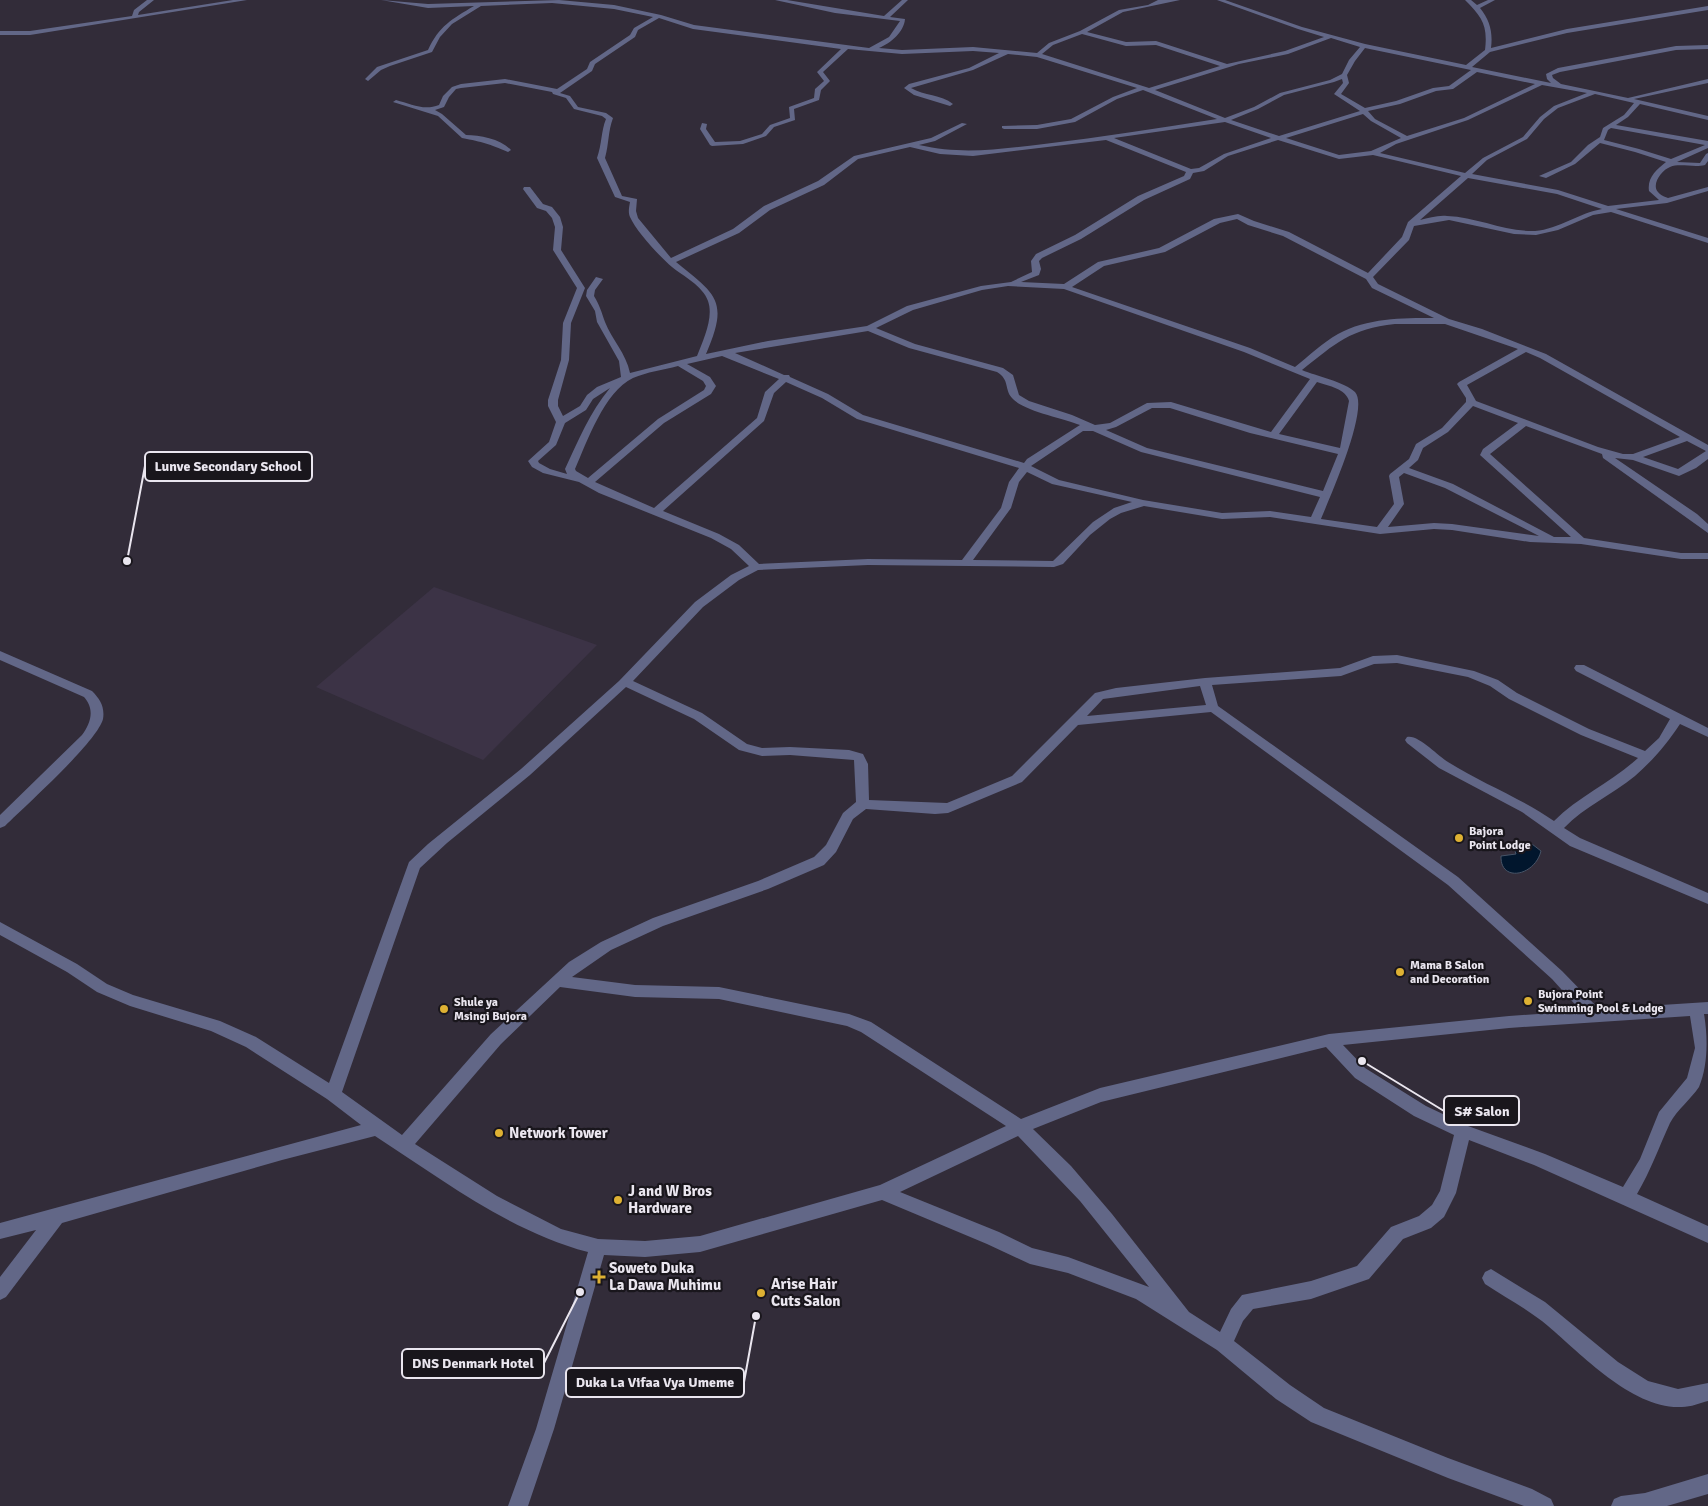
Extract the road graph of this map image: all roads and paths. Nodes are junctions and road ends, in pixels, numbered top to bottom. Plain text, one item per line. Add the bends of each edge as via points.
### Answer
1 (151, 0) edge
2 (244, 0) edge
3 (384, 0) edge
4 (460, 0) edge
5 (778, 0) edge
6 (815, 0) edge
7 (905, 0) edge
8 (1177, 0) edge
9 (1220, 0) edge
10 (1468, 0) edge
11 (1492, 0) edge
12 (527, 1) edge
13 (399, 2) edge
14 (791, 3) junction
15 (468, 5) junction
16 (479, 5) junction
17 (1477, 7) junction
18 (1708, 8) edge
19 (135, 16) junction
20 (659, 16) junction
21 (886, 17) junction
22 (1082, 32) junction
23 (0, 33) edge
24 (1329, 37) junction
25 (1364, 46) junction
26 (1708, 46) edge
27 (847, 48) junction
28 (866, 50) junction
29 (1009, 51) junction
30 (1488, 51) junction
31 (1038, 55) junction
32 (1226, 66) junction
33 (1468, 67) junction
34 (1477, 69) junction
35 (1344, 75) junction
36 (368, 78) dead end
37 (1708, 81) edge
38 (1541, 83) junction
39 (1559, 86) junction
40 (1146, 89) junction
41 (557, 91) junction
42 (1594, 92) junction
43 (1626, 99) junction
44 (396, 102) dead end
45 (1639, 102) junction
46 (950, 104) dead end
47 (429, 110) junction
48 (1365, 111) junction
49 (1708, 118) edge
50 (1225, 120) junction
51 (704, 124) dead end
52 (964, 124) dead end
53 (1609, 126) junction
54 (1004, 127) dead end
55 (1106, 138) junction
56 (1279, 139) junction
57 (1407, 139) junction
58 (1600, 141) junction
59 (909, 145) junction
60 (1708, 145) edge
61 (508, 150) dead end
62 (1373, 153) junction
63 (1708, 157) edge
64 (1670, 163) junction
65 (1190, 171) junction
66 (1467, 175) junction
67 (1543, 176) dead end
68 (527, 189) dead end
69 (1708, 189) edge
70 (1667, 201) junction
71 (1609, 209) junction
72 (1411, 224) junction
73 (1708, 241) edge
74 (670, 262) junction
75 (1369, 277) junction
76 (600, 278) dead end
77 (1008, 284) junction
78 (1065, 287) junction
79 (1446, 321) junction
80 (869, 328) junction
81 (1525, 349) junction
82 (716, 353) junction
83 (701, 356) junction
84 (679, 363) junction
85 (1296, 370) junction
86 (786, 377) junction
87 (626, 378) junction
88 (1315, 379) junction
89 (1471, 402) junction
90 (561, 422) junction
91 (1526, 422) junction
92 (1091, 427) junction
93 (1273, 436) junction
94 (1686, 438) junction
95 (1595, 449) junction
96 (1708, 449) edge
97 (1344, 452) junction
98 (1708, 454) edge
99 (1634, 457) junction
100 (1024, 467) junction
101 (1402, 469) junction
102 (584, 481) junction
103 (1326, 494) junction
104 (1144, 503) junction
105 (657, 511) junction
106 (1315, 522) junction
107 (1708, 530) edge
108 (1380, 531) junction
109 (1554, 540) junction
110 (1581, 541) junction
111 (1708, 556) edge
112 (964, 564) junction
113 (756, 567) junction
114 (0, 655) edge
115 (1580, 668) dead end
116 (625, 682) junction
117 (1205, 682) junction
118 (1213, 708) junction
119 (1677, 718) junction
120 (1075, 721) junction
121 (1708, 733) edge
122 (1411, 740) dead end
123 (1648, 757) junction
124 (863, 804) junction
125 (0, 822) edge
126 (1555, 829) junction
127 (1708, 899) edge
128 (0, 928) edge
129 (557, 982) junction
130 (1702, 1009) edge
131 (1597, 1017) junction
132 (1329, 1040) junction
133 (333, 1094) junction
134 (1020, 1127) junction
135 (377, 1128) junction
136 (1464, 1132) junction
137 (404, 1144) junction
138 (882, 1192) junction
139 (1626, 1197) junction
140 (56, 1217) junction
141 (0, 1231) edge
142 (1708, 1235) edge
143 (598, 1247) junction
144 (1491, 1278) dead end
145 (0, 1291) edge
146 (1184, 1320) junction
147 (1223, 1344) junction
148 (1708, 1392) edge
149 (1708, 1484) edge
150 (518, 1506) edge
151 (1544, 1506) edge
152 (1621, 1506) edge

1 - 19 street via 136,11
2 - 19 street
3 - 13 street
4 - 15 street
5 - 14 street
6 - 14 street
7 - 21 street
8 - 22 street via 1124,9
9 - 24 street
10 - 17 street
11 - 17 street
12 - 16 street
12 - 20 street via 550,0 603,6
13 - 15 street via 428,6
14 - 21 street
15 - 16 street
16 - 36 street via 450,23 437,36 430,51 387,65
17 - 30 street via 1489,25
18 - 30 street via 1567,31
19 - 23 street via 30,33
20 - 27 street via 698,27
20 - 41 street via 638,27 633,36 592,63 590,70
21 - 28 street via 903,21 890,40
22 - 31 street via 1050,44
22 - 32 street via 1122,44 1156,43
24 - 25 street
24 - 32 street via 1286,53
25 - 33 street
25 - 35 street
26 - 39 street via 1676,48 1558,70 1549,74
27 - 28 street
27 - 51 street via 820,72 827,81 818,89 817,98 791,108 792,119 772,126 764,135 741,143 717,145 712,144
28 - 29 street
29 - 31 street
29 - 46 street via 973,69 907,88
30 - 33 street
31 - 40 street
32 - 40 street
33 - 34 street
34 - 38 street
34 - 48 street via 1451,88 1435,89
35 - 48 street via 1346,83 1337,94
35 - 50 street via 1282,94
37 - 43 street
38 - 39 street
38 - 57 street via 1466,119
39 - 42 street
40 - 50 street
40 - 54 street via 1115,98 1073,121 1036,127
41 - 47 street via 507,81 461,86 447,94 442,106
41 - 74 street via 556,94 568,97 576,108 610,118 601,158 619,197 634,201 634,218
42 - 43 street
42 - 66 street via 1556,107 1525,138 1485,159
43 - 45 street
44 - 47 street
45 - 49 street
45 - 53 street via 1626,116
47 - 61 street via 440,115 464,137 477,138
48 - 56 street
48 - 57 street via 1373,120
50 - 55 street
50 - 56 street
52 - 59 street via 933,140
53 - 58 street
53 - 60 street
55 - 59 street via 969,154
55 - 65 street
56 - 62 street via 1339,157
56 - 65 street via 1246,147 1217,158 1203,170
57 - 62 street
58 - 64 street
58 - 67 street via 1573,163
59 - 74 street via 856,158 821,183 767,208 736,231
60 - 64 street
62 - 66 street
63 - 64 street via 1699,165
64 - 70 street via 1654,177 1651,188 1654,194
65 - 77 street via 1187,176 1141,198 1073,240 1040,256 1035,261 1036,273
66 - 71 street via 1558,192
66 - 72 street
68 - 90 street via 540,206 556,216 558,250 581,288 567,323 566,360 553,400
69 - 70 street
70 - 71 street
71 - 72 street via 1561,228 1537,233 1505,231 1447,218
71 - 73 street
72 - 75 street via 1406,238
74 - 83 street via 698,283 713,303 711,330
75 - 78 street via 1286,234 1238,216 1217,221 1162,250 1101,264
75 - 79 street via 1375,286
76 - 87 street via 590,296 599,311 600,322 622,361
77 - 78 street
77 - 80 street via 981,288 910,308
78 - 85 street
79 - 81 street
79 - 85 street via 1357,328 1338,338
80 - 82 street
80 - 92 street via 912,346 1000,370 1008,375 1015,396
81 - 89 street via 1462,384
81 - 94 street via 1562,366
82 - 83 street
82 - 86 street via 732,355
83 - 84 street
84 - 87 street
84 - 102 street via 707,379 711,386 708,392 661,421
85 - 88 street
86 - 100 street via 860,417
86 - 105 street via 770,392 761,419
87 - 90 street via 597,391 585,406
87 - 102 street via 594,418 570,469 574,476
88 - 93 street
88 - 97 street via 1352,394 1353,408
89 - 91 street
89 - 101 street via 1445,430 1419,446 1413,460
90 - 102 street via 553,443 535,458 533,464 557,475
91 - 95 street
91 - 110 street via 1485,455
92 - 93 street via 1113,425 1150,405 1166,404
92 - 100 street via 1076,431
92 - 103 street via 1148,451
93 - 97 street
94 - 96 street
94 - 99 street
95 - 99 street via 1611,455
95 - 107 street via 1693,516
97 - 103 street
98 - 99 street via 1679,473
100 - 104 street via 1056,482
100 - 112 street via 1014,482 1006,508
101 - 108 street via 1393,480 1399,504
101 - 109 street via 1449,486
102 - 105 street
103 - 106 street
104 - 106 street via 1222,516 1270,514
104 - 112 street via 1107,514 1054,564
105 - 113 street via 727,542
106 - 108 street
108 - 109 street via 1434,526
109 - 110 street
110 - 111 street via 1681,556
112 - 113 street via 868,562
113 - 116 street via 702,600
114 - 125 street via 88,694 94,698 97,718 95,727 86,738
115 - 119 street
116 - 124 street via 698,716 750,750 859,757
116 - 133 street via 491,801 430,848 414,866
117 - 118 street
117 - 120 street via 1100,696
117 - 123 street via 1341,672 1373,660 1397,659 1470,674 1494,683 1585,732
118 - 120 street
118 - 131 street via 1453,881 1557,975
119 - 121 street
119 - 123 street
120 - 124 street via 1016,779 960,804 935,809
122 - 126 street via 1443,765 1527,809
123 - 126 street via 1630,773 1571,812
124 - 129 street via 848,816 831,848 819,861 763,885 666,918 606,946 574,966
126 - 127 street via 1598,853
128 - 133 street via 102,988 215,1026 251,1042
129 - 134 street via 634,991 719,993 849,1020 866,1027
129 - 137 street via 496,1040
130 - 131 street
130 - 139 street via 1703,1048 1694,1081 1665,1117 1646,1163
131 - 132 street via 1509,1022
132 - 134 street via 1100,1095
132 - 136 street via 1360,1073 1420,1111
133 - 135 street
134 - 138 street
134 - 146 street via 1039,1144 1128,1246
135 - 137 street
135 - 140 street via 324,1140
136 - 139 street via 1539,1159
136 - 147 street via 1448,1193 1438,1211 1425,1222 1397,1232 1363,1274 1311,1290 1248,1301
137 - 143 street via 491,1202 558,1236
138 - 143 street via 700,1244 645,1249
138 - 146 street via 1030,1256 1068,1265 1141,1292
139 - 142 street
140 - 141 street
140 - 145 street
143 - 150 street via 545,1429
144 - 148 street via 1553,1319 1606,1366 1630,1381 1680,1398
146 - 147 street
147 - 151 street via 1283,1392 1318,1415 1526,1496
149 - 152 street via 1645,1503

